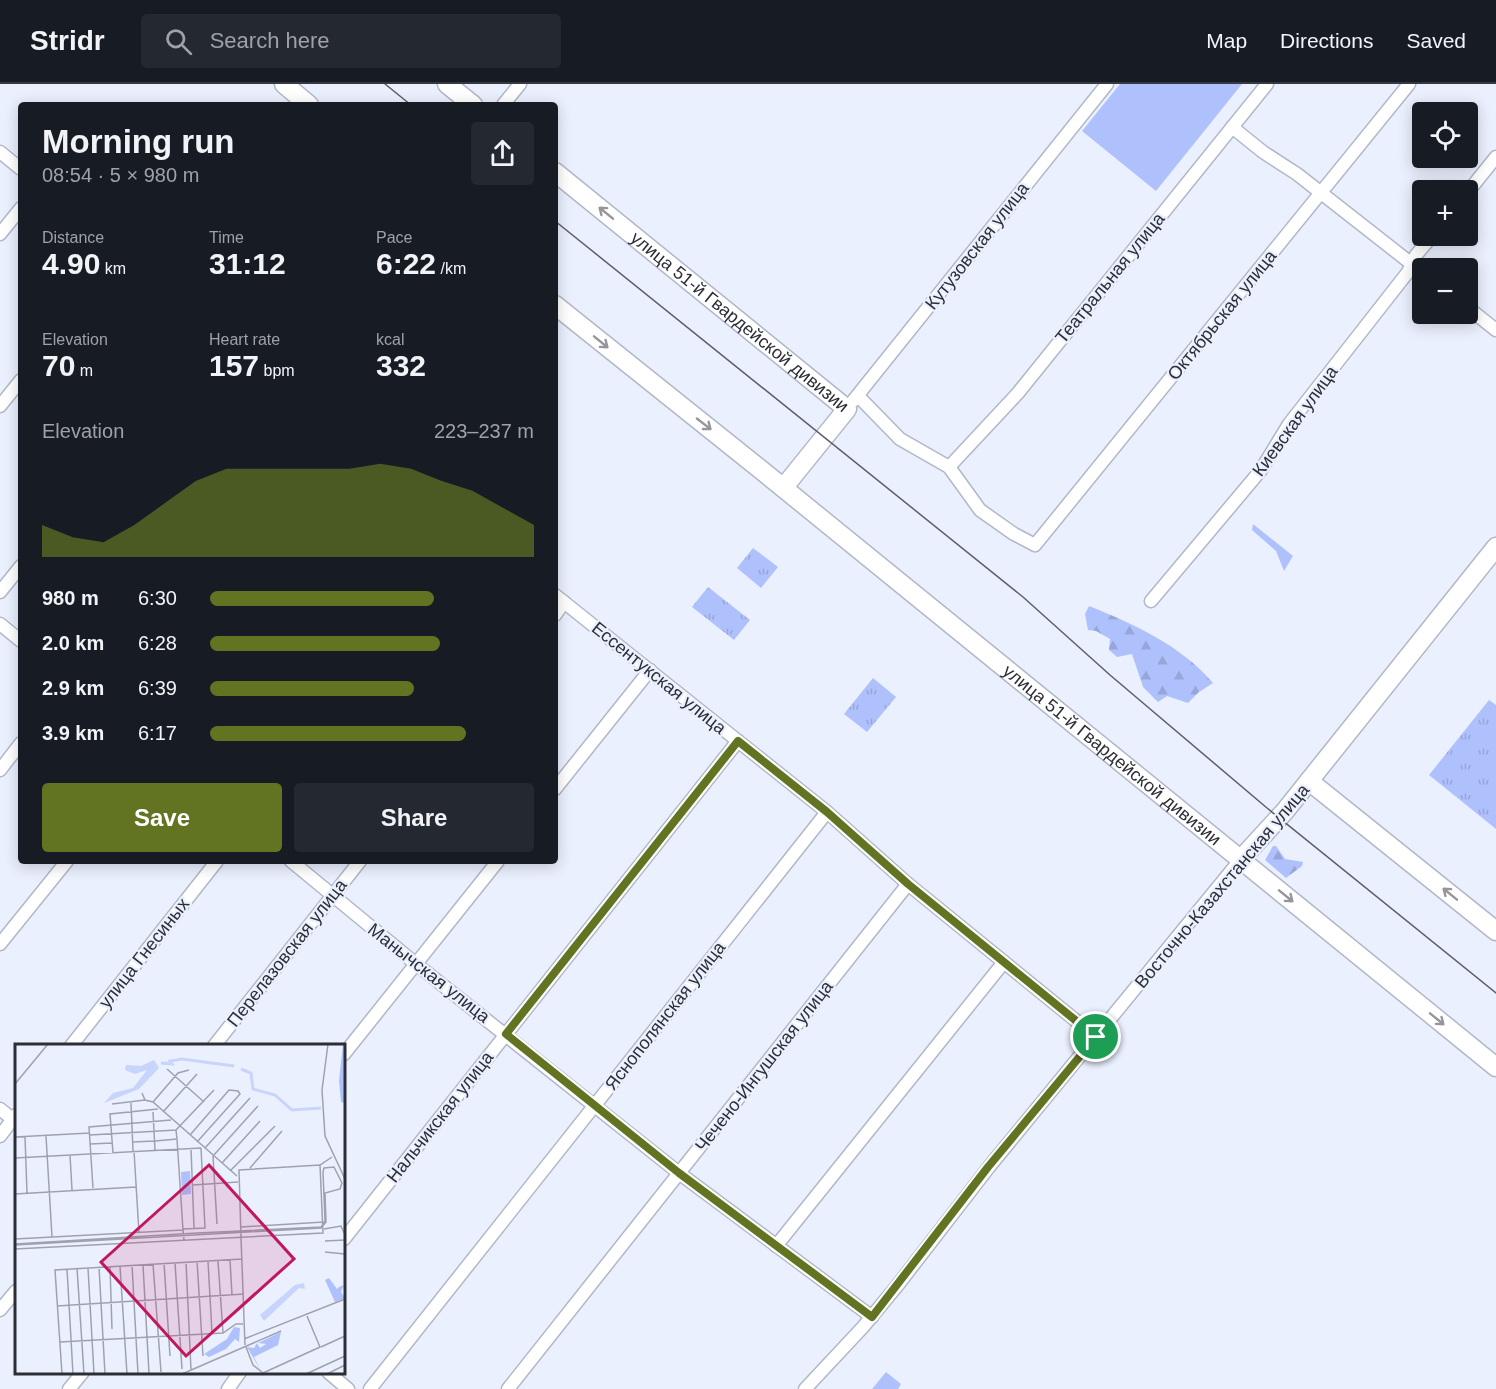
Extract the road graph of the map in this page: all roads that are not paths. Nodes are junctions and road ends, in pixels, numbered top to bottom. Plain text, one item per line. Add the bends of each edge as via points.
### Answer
1 (284, 84) edge
2 (447, 84) edge
3 (520, 84) edge
4 (1107, 84) edge
5 (1266, 84) edge
6 (1409, 84) edge
7 (305, 102) edge
8 (469, 102) edge
9 (505, 102) edge
10 (1232, 127) junction
11 (0, 152) edge
12 (1496, 157) edge
13 (18, 167) edge
14 (558, 174) edge
15 (1477, 180) edge
16 (1321, 193) junction
17 (18, 212) edge
18 (0, 234) edge
19 (1412, 264) edge
20 (1412, 274) edge
21 (558, 307) edge
22 (1478, 316) edge
23 (1496, 330) edge
24 (18, 384) edge
25 (852, 402) junction
26 (0, 406) edge
27 (949, 467) junction
28 (784, 487) junction
29 (1496, 547) edge
30 (18, 570) edge
31 (0, 592) edge
32 (560, 599) edge
33 (1152, 601) dead end
34 (0, 624) edge
35 (18, 638) edge
36 (650, 670) junction
37 (738, 741) junction
38 (18, 747) edge
39 (0, 770) edge
40 (1309, 781) junction
41 (558, 785) edge
42 (827, 812) junction
43 (1241, 860) junction
44 (64, 864) edge
45 (216, 864) edge
46 (295, 864) edge
47 (358, 864) edge
48 (496, 864) edge
49 (908, 884) junction
50 (332, 895) junction
51 (1496, 931) edge
52 (0, 944) edge
53 (1004, 962) junction
54 (416, 964) junction
55 (506, 1034) junction
56 (1096, 1037) junction
57 (73, 1044) edge
58 (216, 1044) edge
59 (345, 1053) edge
60 (1496, 1067) edge
61 (595, 1105) junction
62 (0, 1109) edge
63 (15, 1119) edge
64 (0, 1136) edge
65 (679, 1173) junction
66 (345, 1238) edge
67 (776, 1246) junction
68 (15, 1291) edge
69 (0, 1310) edge
70 (872, 1317) junction
71 (81, 1374) edge
72 (239, 1374) edge
73 (330, 1374) edge
74 (69, 1389) edge
75 (228, 1389) edge
76 (348, 1389) edge
77 (370, 1389) edge
78 (508, 1389) edge
79 (804, 1389) edge

1 - 7 main road
2 - 8 main road
3 - 9 street
4 - 25 street, Кутузовская улица
5 - 10 street, Театральная улица
6 - 16 street, Октябрьская улица
10 - 16 street
10 - 27 street, Театральная улица via 1018,393
11 - 13 street
12 - 15 street
25 -> 14 main road, улица 51-й Гвардейской дивизии
16 - 19 street
16 - 27 street, Октябрьская улица via 1035,545 980,510
17 - 18 street
20 - 33 street, Киевская улица via 1289,424 1261,470
21 -> 28 main road, улица 51-й Гвардейской дивизии
22 - 23 street
24 - 26 street
25 - 27 street via 900,439
25 - 28 main road, улица 51-й Гвардейской дивизии
28 - 43 main road, улица 51-й Гвардейской дивизии
29 - 40 main road, Восточно-Казахстанская улица
30 - 31 street
32 - 36 street, Ессентукская улица
34 - 35 street
36 - 37 street, Ессентукская улица
36 - 41 street
37 - 42 street, Ессентукская улица
37 - 55 street, Нальчикская улица
38 - 39 street
40 - 43 main road, Восточно-Казахстанская улица
51 -> 40 main road
42 - 49 street, Ессентукская улица
42 - 61 street, Яснополянская улица
43 - 56 street, Восточно-Казахстанская улица
43 -> 60 main road, улица 51-й Гвардейской дивизии
44 - 52 street
45 - 57 street, улица Гнесиных
46 - 50 street, Манычская улица
47 - 50 street, Перелазовская улица
48 - 54 street
49 - 53 street, Ессентукская улица
49 - 65 street, Чечено-Ингушская улица
50 - 54 street, Манычская улица
50 - 58 street, Перелазовская улица
53 - 56 street, Ессентукская улица
53 - 67 street
54 - 55 street, Манычская улица
54 - 59 street
55 - 61 street, Манычская улица
55 - 66 street, Нальчикская улица
56 - 70 street, Восточно-Казахстанская улица via 988,1167
61 - 65 street, Манычская улица
61 - 77 street, Яснополянская улица
62 - 63 street
63 - 64 street
65 - 67 street
65 - 78 street, Чечено-Ингушская улица
67 - 70 street
68 - 69 street
70 - 79 street, Восточно-Казахстанская улица
71 - 74 street
72 - 75 street
73 - 76 street

